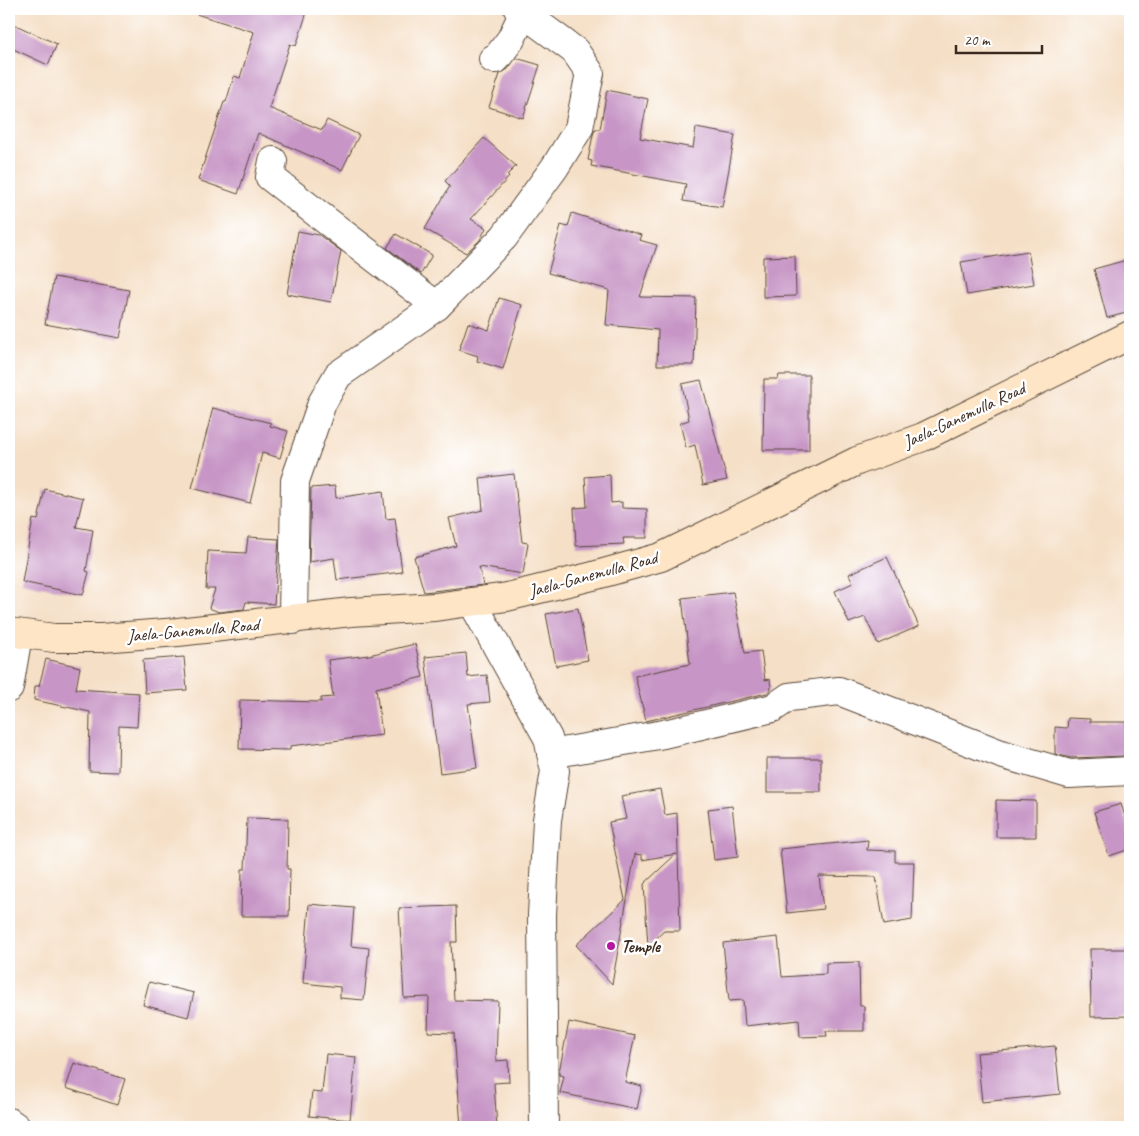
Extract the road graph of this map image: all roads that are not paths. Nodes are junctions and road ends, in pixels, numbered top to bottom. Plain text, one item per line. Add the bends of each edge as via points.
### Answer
1 (520, 11) edge
2 (493, 59) dead end
3 (273, 161) dead end
4 (436, 306) junction
5 (1130, 334) edge
6 (472, 602) junction
7 (293, 620) junction
8 (13, 633) edge
9 (9, 688) edge
10 (551, 754) junction
11 (1130, 771) edge
12 (9, 1122) edge
13 (16, 1127) edge
14 (544, 1127) edge

1 - 2 street via 511,39
1 - 4 street via 575,51 590,73 579,128 556,167 504,237
3 - 4 street via 270,177
4 - 7 street via 338,375 322,402 295,481
5 - 6 main road, Jaela-Ganemulla Road via 923,437 857,461 661,557 507,597
6 - 7 main road, Jaela-Ganemulla Road
6 - 10 street via 548,738
7 - 8 main road, Jaela-Ganemulla Road via 101,638 54,638
8 - 9 street
10 - 11 street via 682,730 773,708 789,697 839,691 1001,754 1069,774
10 - 14 street via 555,771 548,820 542,915
12 - 13 street

